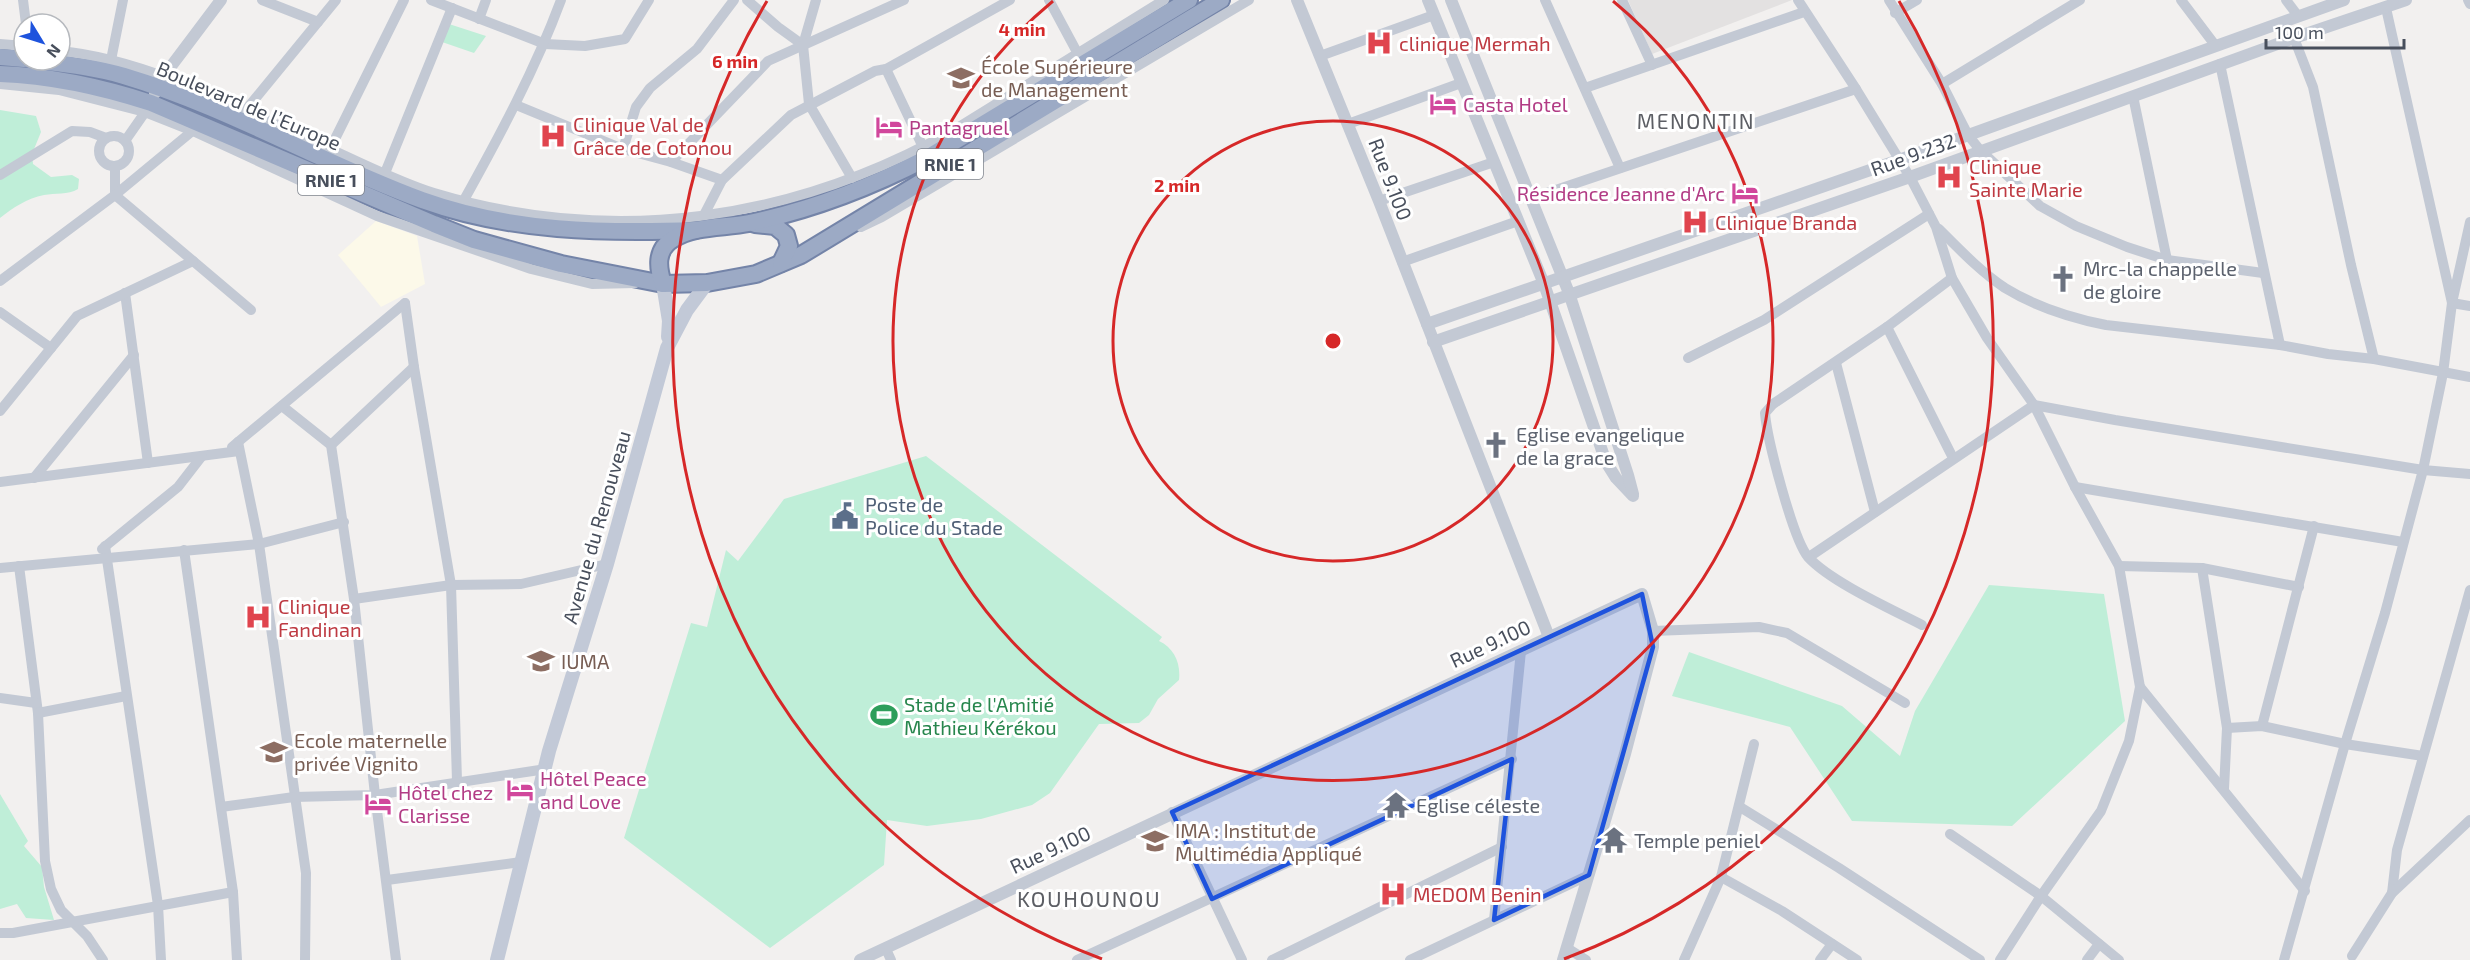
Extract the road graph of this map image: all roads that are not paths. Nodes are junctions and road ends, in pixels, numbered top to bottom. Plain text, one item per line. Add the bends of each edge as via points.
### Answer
1 (123, 0) edge
2 (221, 0) edge
3 (262, 0) edge
4 (336, 0) edge
5 (404, 0) edge
6 (431, 0) edge
7 (486, 0) edge
8 (561, 0) edge
9 (649, 0) edge
10 (734, 0) edge
11 (747, 0) edge
12 (816, 0) edge
13 (904, 0) edge
14 (1010, 0) edge
15 (1048, 0) edge
16 (1190, 0) edge
17 (1221, 0) edge
18 (1249, 0) edge
19 (1297, 0) edge
20 (1428, 0) edge
21 (1451, 0) edge
22 (1545, 0) edge
23 (1622, 0) edge
24 (1798, 0) edge
25 (1889, 0) edge
26 (1917, 0) edge
27 (2080, 0) edge
28 (2181, 0) edge
29 (2286, 0) edge
30 (2344, 0) edge
31 (2406, 0) edge
32 (1158, 2) edge
33 (452, 8) junction
34 (2386, 8) junction
35 (1804, 12) junction
36 (1895, 13) junction
37 (1434, 15) junction
38 (2298, 15) junction
39 (479, 19) junction
40 (318, 22) junction
41 (2294, 38) junction
42 (545, 44) junction
43 (803, 45) junction
44 (2215, 45) junction
45 (72, 53) edge
46 (1077, 54) junction
47 (1320, 56) junction
48 (111, 60) junction
49 (2220, 64) junction
50 (1652, 65) junction
51 (72, 66) edge
52 (886, 69) junction
53 (0, 74) edge
54 (1461, 83) junction
55 (0, 84) edge
56 (1942, 84) junction
57 (1585, 88) junction
58 (1857, 89) junction
59 (154, 95) junction
60 (2133, 96) junction
61 (809, 104) junction
62 (516, 105) junction
63 (245, 111) junction
64 (1348, 124) junction
65 (196, 127) junction
66 (1968, 135) junction
67 (106, 138) junction
68 (125, 141) junction
69 (923, 147) junction
70 (330, 149) junction
71 (623, 149) junction
72 (1980, 150) junction
73 (1899, 160) junction
74 (671, 162) junction
75 (1494, 162) junction
76 (115, 166) junction
77 (1620, 168) junction
78 (385, 173) junction
79 (0, 175) edge
80 (1910, 177) junction
81 (852, 178) junction
82 (722, 180) junction
83 (115, 195) junction
84 (1532, 198) junction
85 (464, 200) junction
86 (1379, 201) junction
87 (1929, 214) junction
88 (1518, 221) junction
89 (2470, 222) edge
90 (700, 223) junction
91 (749, 223) junction
92 (1936, 227) junction
93 (801, 255) junction
94 (2167, 260) junction
95 (193, 261) junction
96 (1402, 262) junction
97 (781, 263) junction
98 (2263, 273) junction
99 (1563, 277) junction
100 (1953, 278) junction
101 (0, 281) edge
102 (654, 283) junction
103 (707, 283) junction
104 (1544, 284) junction
105 (125, 293) junction
106 (1569, 293) junction
107 (1550, 301) junction
108 (2452, 303) junction
109 (2470, 306) edge
110 (251, 310) dead end
111 (0, 312) edge
112 (1427, 324) junction
113 (1887, 327) junction
114 (1433, 342) junction
115 (2280, 345) junction
116 (51, 348) junction
117 (667, 348) junction
118 (134, 355) junction
119 (1688, 358) dead end
120 (2374, 359) junction
121 (1836, 363) junction
122 (414, 367) junction
123 (2444, 373) junction
124 (2470, 377) edge
125 (1602, 391) junction
126 (1583, 397) junction
127 (2034, 405) junction
128 (282, 406) junction
129 (0, 411) edge
130 (332, 445) junction
131 (238, 447) junction
132 (202, 456) junction
133 (1953, 458) junction
134 (148, 463) junction
135 (2423, 470) junction
136 (2470, 474) edge
137 (34, 478) junction
138 (0, 482) edge
139 (2075, 487) junction
140 (1875, 512) junction
141 (344, 522) junction
142 (2314, 526) junction
143 (2403, 542) junction
144 (259, 544) junction
145 (105, 546) junction
146 (184, 550) junction
147 (1809, 557) junction
148 (108, 558) junction
149 (89, 559) junction
150 (607, 564) junction
151 (19, 566) junction
152 (2120, 566) junction
153 (0, 568) edge
154 (2202, 568) junction
155 (451, 585) junction
156 (2299, 587) junction
157 (2470, 590) edge
158 (354, 599) junction
159 (1922, 625) dead end
160 (1653, 631) junction
161 (1549, 637) junction
162 (1521, 651) junction
163 (2140, 687) junction
164 (126, 696) junction
165 (0, 698) edge
166 (1905, 703) dead end
167 (37, 708) junction
168 (2262, 726) junction
169 (2227, 728) junction
170 (1754, 744) dead end
171 (2345, 744) junction
172 (2423, 756) junction
173 (1512, 759) junction
174 (546, 769) junction
175 (457, 782) junction
176 (2224, 789) junction
177 (375, 795) junction
178 (294, 797) junction
179 (221, 807) junction
180 (1740, 807) junction
181 (1172, 813) junction
182 (2470, 820) edge
183 (1950, 834) dead end
184 (1502, 847) junction
185 (521, 862) junction
186 (1589, 875) junction
187 (1721, 878) junction
188 (387, 880) junction
189 (2305, 891) junction
190 (233, 892) junction
191 (2392, 893) junction
192 (2041, 896) junction
193 (1212, 899) junction
194 (158, 905) junction
195 (1494, 920) junction
196 (72, 921) junction
197 (0, 933) edge
198 (1832, 944) junction
199 (2099, 944) junction
200 (889, 954) edge
201 (1565, 954) edge
202 (2352, 956) dead end
203 (103, 960) edge
204 (161, 960) edge
205 (237, 960) edge
206 (306, 960) edge
207 (396, 960) edge
208 (497, 960) edge
209 (860, 960) edge
210 (1077, 960) edge
211 (1242, 960) edge
212 (1272, 960) edge
213 (1410, 960) edge
214 (1586, 960) edge
215 (1684, 960) edge
216 (1820, 960) edge
217 (1857, 960) edge
218 (1980, 960) edge
219 (2000, 960) edge
220 (2087, 960) edge
221 (2119, 960) edge
222 (2284, 960) edge

1 - 48 street
2 - 59 street
3 - 40 street
4 - 40 street
5 - 70 street
6 - 33 street
7 - 39 street
8 - 42 street
9 - 42 street via 625,39 585,46
10 - 71 street via 697,49 650,88 636,107
11 - 43 street
12 - 43 street
13 - 43 street
14 - 52 street
15 - 46 street
16 - 91 highway, RNIE 1 via 897,174 840,197
17 - 93 highway, RNIE 1
18 - 93 street via 882,217
19 - 47 street, Rue 9.100
20 - 37 street
21 - 84 street
22 - 57 street
23 - 50 street
24 - 35 street
25 - 36 street
26 - 36 street
27 - 56 street
28 - 44 street
29 - 38 street
30 - 38 street, Rue 9.232
31 - 34 street, Rue 9.232
32 - 46 street
33 - 39 street
33 - 78 street
34 - 41 street, Rue 9.232
34 - 108 street
35 - 50 street
35 - 58 street
36 - 56 street
37 - 47 street
37 - 54 street
38 - 44 street, Rue 9.232
39 - 42 street
40 - 63 street
41 - 49 street, Rue 9.232
41 - 120 street via 2313,87
42 - 62 street
43 - 61 street
43 - 74 street via 768,61
44 - 66 street, Rue 9.232
45 - 48 street
46 - 69 street
47 - 64 street, Rue 9.100
48 - 59 street
49 - 60 street, Rue 9.232
49 - 98 street
50 - 57 street
51 - 59 highway, Boulevard de l’Europe / RNIE 1 via 99,70
52 - 61 street
52 - 69 street
53 - 59 highway, Boulevard de l’Europe / RNIE 1
54 - 64 street
54 - 75 street
55 - 59 street
56 - 66 street
57 - 77 street
58 - 73 street
58 - 77 street
59 - 63 street
59 - 65 highway, Boulevard de l’Europe / RNIE 1
59 - 68 street
59 - 90 highway, Boulevard de l’Europe / RNIE 1 via 238,120 393,188 449,208 528,225 583,231
60 - 72 street, Rue 9.232
60 - 94 street
61 - 81 street
61 - 82 street via 791,115
62 - 71 street
62 - 85 street
63 - 70 street
64 - 86 street, Rue 9.100
65 - 83 street
65 - 102 highway, Boulevard de l’Europe / RNIE 1 via 474,240 561,264
66 - 72 street
66 - 73 street, Rue 9.232
67 - 68 street via 113,136
67 - 76 street via 101,142 99,156 102,162
67 - 79 street via 72,131
68 - 76 street via 129,153
69 - 81 street
70 - 78 street
71 - 74 street
72 - 80 street, Rue 9.232
72 - 94 street via 2058,218
73 - 80 street
73 - 99 street, Rue 9.232
74 - 82 street
75 - 86 street
75 - 88 street
76 - 83 street
77 - 84 street
78 - 85 street
80 - 87 street
80 - 106 street, Rue 9.232
81 - 90 street
82 - 90 street
83 - 95 street
83 - 101 street
84 - 99 street
85 - 90 street via 516,212 592,220
86 - 96 street, Rue 9.100
87 - 92 street
87 - 119 street via 1764,321
88 - 96 street
88 - 104 street
89 - 108 street
90 - 91 highway, RNIE 1
90 - 102 highway via 662,249
91 - 97 highway via 775,226 786,235 789,246
92 - 100 street
92 - 115 street via 2005,287 2068,316 2106,326
93 - 97 highway, RNIE 1
94 - 98 street
95 - 105 street
95 - 110 street
96 - 112 street, Rue 9.100
97 - 103 highway, RNIE 1 via 737,279
98 - 115 street
99 - 104 street, Rue 9.232
99 - 106 street
100 - 113 street
100 - 127 street via 1987,338
102 - 103 highway, RNIE 1
102 - 117 main road, Avenue du Renouveau via 669,321
103 - 117 main road, Avenue du Renouveau
104 - 107 street
104 - 112 street, Rue 9.232
105 - 116 street via 76,316
105 - 118 street
106 - 107 street, Rue 9.232
106 - 125 street
107 - 114 street, Rue 9.232
107 - 126 street
108 - 109 street
108 - 123 street
111 - 116 street
112 - 114 street, Rue 9.100
113 - 121 street
113 - 133 street
114 - 161 street, Rue 9.100
115 - 120 street
116 - 129 street
117 - 150 main road, Avenue du Renouveau
118 - 134 street
118 - 137 street
120 - 123 street
121 - 140 street
121 - 147 street via 1765,413 1766,432 1784,491
122 - 128 street via 405,303
122 - 130 street
122 - 155 street
123 - 124 street
123 - 135 street
125 - 126 street
125 - 126 street via 1633,496 1606,462
127 - 133 street
127 - 135 street
127 - 139 street
128 - 130 street
128 - 131 street
130 - 141 street
131 - 132 street
131 - 144 street
132 - 134 street
132 - 145 street via 178,487
133 - 140 street
134 - 137 street
135 - 136 street
135 - 143 street
137 - 138 street
139 - 142 street
139 - 152 street
140 - 147 street
141 - 144 street
141 - 158 street
142 - 143 street
142 - 156 street
143 - 171 street
144 - 146 street
144 - 178 street
145 - 148 street
145 - 149 street
146 - 148 street
146 - 179 street
147 - 159 street via 1861,593
148 - 149 street
148 - 164 street
149 - 151 street
150 - 155 street via 521,584
150 - 174 main road, Avenue du Renouveau
151 - 153 street
151 - 167 street
152 - 154 street
152 - 163 street
154 - 156 street
154 - 169 street
155 - 158 street
155 - 175 street
156 - 168 street
157 - 172 street
158 - 177 street
160 - 161 street via 1642,594
160 - 166 street via 1759,627 1787,633
160 - 186 street via 1653,647 1625,754
161 - 162 street, Rue 9.100
162 - 173 street
162 - 181 street, Rue 9.100
163 - 176 street
163 - 192 street via 2129,741 2101,811
164 - 167 street
164 - 194 street
165 - 167 street
167 - 196 street via 45,861 51,889 61,910
168 - 169 street
168 - 171 street
169 - 176 street
170 - 180 street
171 - 172 street
171 - 189 street
172 - 191 street via 2397,850
173 - 184 street
173 - 193 street
174 - 175 street
174 - 185 main road, Avenue du Renouveau
175 - 177 street
176 - 189 street
177 - 178 street
177 - 188 street
178 - 179 street
178 - 206 street via 306,873
179 - 190 street
180 - 187 street
180 - 218 street
181 - 193 street
181 - 200 street, Rue 9.100
182 - 191 street
183 - 192 street
184 - 195 street
184 - 212 street
185 - 188 street
185 - 208 main road, Avenue du Renouveau
186 - 195 street
186 - 201 street
187 - 198 street via 1765,900
187 - 215 street
188 - 207 street
189 - 222 street
190 - 194 street
190 - 205 street
191 - 202 street
192 - 199 street
192 - 219 street
193 - 210 street
193 - 211 street
194 - 196 street
194 - 204 street
195 - 213 street
196 - 197 street
196 - 203 street
198 - 216 street
198 - 217 street
199 - 220 street
199 - 221 street
200 - 209 street, Rue 9.100
201 - 214 street

